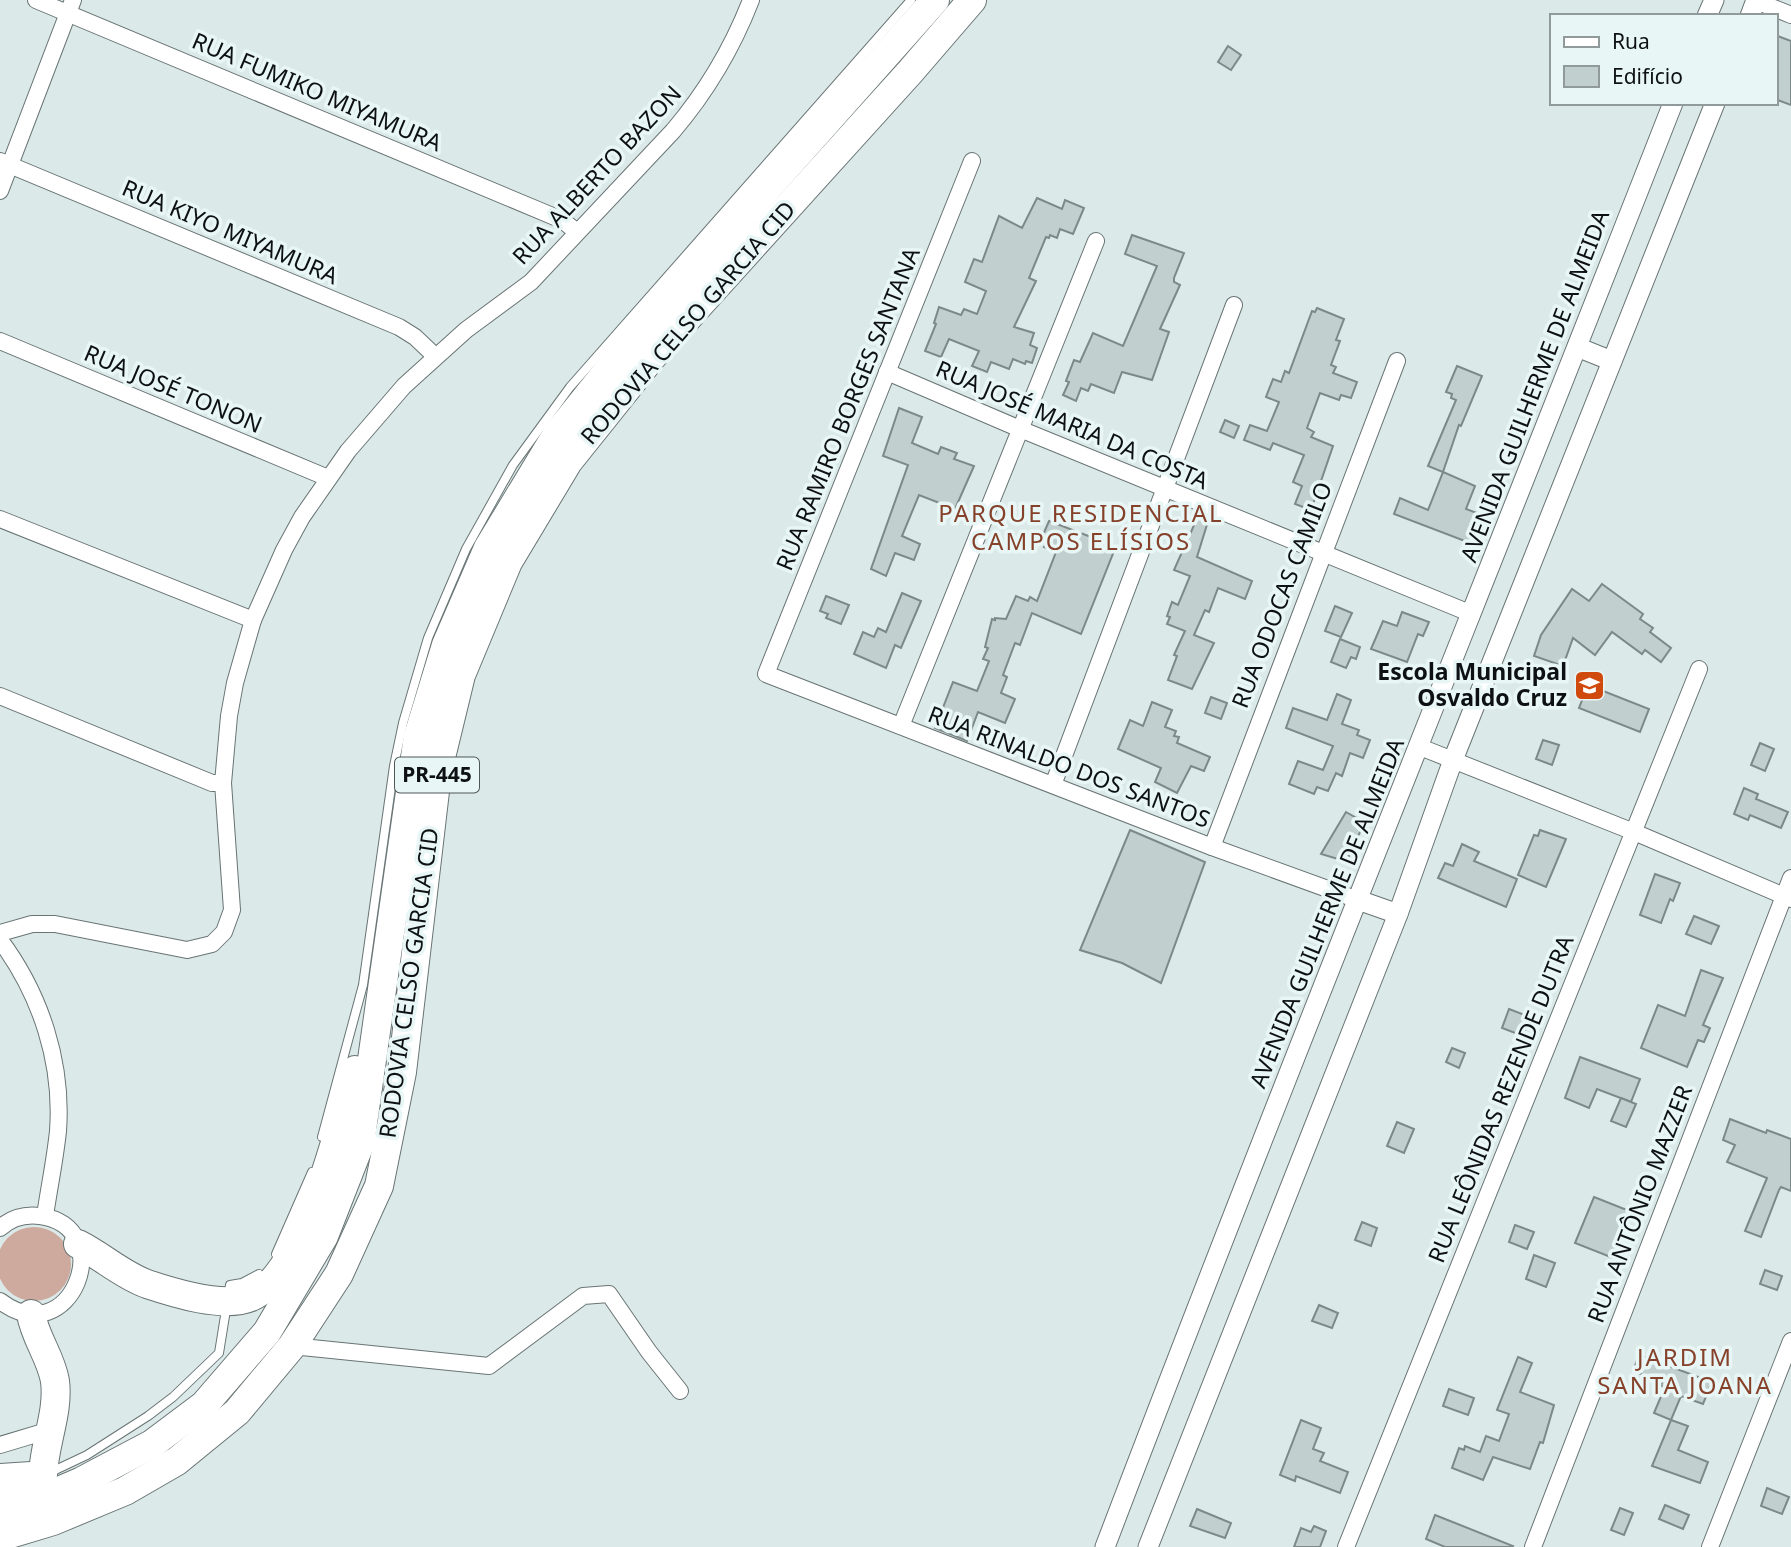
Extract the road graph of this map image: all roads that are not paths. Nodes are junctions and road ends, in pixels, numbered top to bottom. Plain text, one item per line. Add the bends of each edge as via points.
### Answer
1 (36, 0) edge
2 (751, 0) edge
3 (911, 0) edge
4 (935, 0) edge
5 (972, 0) edge
6 (1755, 0) edge
7 (71, 6) edge
8 (1791, 15) edge
9 (1672, 105) edge
10 (1714, 105) edge
11 (972, 161) dead end
12 (6, 163) edge
13 (0, 191) edge
14 (577, 232) junction
15 (1096, 242) dead end
16 (1234, 305) dead end
17 (0, 341) edge
18 (1577, 347) junction
19 (435, 356) junction
20 (1396, 361) dead end
21 (1612, 361) junction
22 (887, 372) junction
23 (1020, 429) junction
24 (328, 478) junction
25 (1164, 488) junction
26 (0, 519) edge
27 (1322, 553) junction
28 (1472, 614) junction
29 (253, 620) junction
30 (1699, 669) dead end
31 (766, 674) joint
32 (0, 696) edge
33 (901, 726) junction
34 (1420, 747) junction
35 (1452, 760) junction
36 (223, 783) junction
37 (1053, 785) junction
38 (1634, 832) junction
39 (1212, 847) junction
40 (1791, 878) edge
41 (1787, 897) edge
42 (1358, 900) junction
43 (1398, 914) junction
44 (0, 933) edge
45 (0, 940) edge
46 (387, 956) junction
47 (318, 1152) dead end
48 (315, 1164) dead end
49 (45, 1216) junction
50 (0, 1228) edge
51 (78, 1244) junction
52 (0, 1301) edge
53 (227, 1302) junction
54 (31, 1314) junction
55 (1791, 1341) edge
56 (292, 1346) junction
57 (680, 1391) dead end
58 (50, 1430) junction
59 (0, 1445) edge
60 (0, 1472) edge
61 (43, 1475) junction
62 (0, 1489) edge
63 (0, 1512) edge
64 (0, 1537) edge
65 (1105, 1547) edge
66 (1148, 1547) edge
67 (1346, 1547) edge
68 (1533, 1547) edge
69 (1710, 1547) edge

1 - 7 street, RUA FUMIKO MIYAMURA
2 - 14 street, RUA ALBERTO BAZON via 726,56 693,107
3 - 47 lane via 570,387 513,465 466,549 428,638 403,723 363,985
4 - 46 highway, RODOVIA CELSO GARCIA CID / PR-445 via 630,343 557,434 488,548 446,645 418,736
5 - 56 highway, RODOVIA CELSO GARCIA CID / PR-445 via 652,357 568,462 508,562 461,675 437,774 401,1072 379,1186 339,1274
6 - 8 street
7 - 12 street
7 - 14 street, RUA FUMIKO MIYAMURA via 562,220
9 - 18 street, AVENIDA GUILHERME DE ALMEIDA
10 - 21 street
11 - 22 street, RUA RAMIRO BORGES SANTANA
12 - 13 street
12 - 19 street, RUA KIYO MIYAMURA via 399,327
14 - 19 street, RUA ALBERTO BAZON via 531,282
15 - 23 street
16 - 25 street
17 - 24 street, RUA JOSÉ TONON
18 - 21 street
18 - 28 street, AVENIDA GUILHERME DE ALMEIDA
19 - 24 street, RUA ALBERTO BAZON
20 - 27 street, RUA ODOCAS CAMILO
21 - 35 street
22 - 23 street, RUA JOSÉ MARIA DA COSTA
22 - 31 street, RUA RAMIRO BORGES SANTANA
23 - 25 street, RUA JOSÉ MARIA DA COSTA
23 - 33 street
24 - 29 street, RUA ALBERTO BAZON via 284,550
25 - 27 street, RUA JOSÉ MARIA DA COSTA
25 - 37 street
26 - 29 street
27 - 28 street, RUA JOSÉ MARIA DA COSTA
27 - 39 street, RUA ODOCAS CAMILO
28 - 34 street, AVENIDA GUILHERME DE ALMEIDA
29 - 36 street, RUA ALBERTO BAZON via 235,683
30 - 38 street, RUA LEÔNIDAS REZENDE DUTRA
31 - 33 street, RUA RINALDO DOS SANTOS
32 - 36 street via 212,783
33 - 37 street, RUA RINALDO DOS SANTOS
34 - 35 street
34 - 42 street, AVENIDA GUILHERME DE ALMEIDA
35 - 38 street
35 - 43 street
36 - 44 street, RUA ALBERTO BAZON via 232,910 224,932 212,944 187,950 44,923
37 - 39 street, RUA RINALDO DOS SANTOS
38 - 41 street
38 - 67 street, RUA LEÔNIDAS REZENDE DUTRA
39 - 42 street, RUA RINALDO DOS SANTOS
40 - 41 street, RUA ANTÔNIO MAZZER
41 - 68 street, RUA ANTÔNIO MAZZER
42 - 43 street
42 - 65 street, AVENIDA GUILHERME DE ALMEIDA
43 - 66 street
45 - 49 street via 36,1002 56,1078 58,1130
46 - 53 highway via 326,1175 302,1232 267,1288 250,1298
46 - 63 highway, RODOVIA CELSO GARCIA CID / PR-445 via 359,1144 324,1236 267,1332 204,1405 152,1444 82,1481
48 - 53 lane via 269,1265 253,1279 230,1285
49 - 50 street via 23,1216
49 - 51 street via 65,1227
51 - 53 highway via 145,1283
51 - 54 street via 82,1266 76,1287 62,1304
52 - 54 street
53 - 61 lane via 219,1353 197,1375 118,1437
54 - 58 highway via 55,1378 56,1405
55 - 69 street
56 - 57 street via 489,1366 583,1296 609,1294
56 - 64 highway, RODOVIA CELSO GARCIA CID / PR-445 via 237,1412 177,1461 125,1491
58 - 59 street
58 - 61 highway
60 - 61 street via 28,1469
61 - 62 highway

